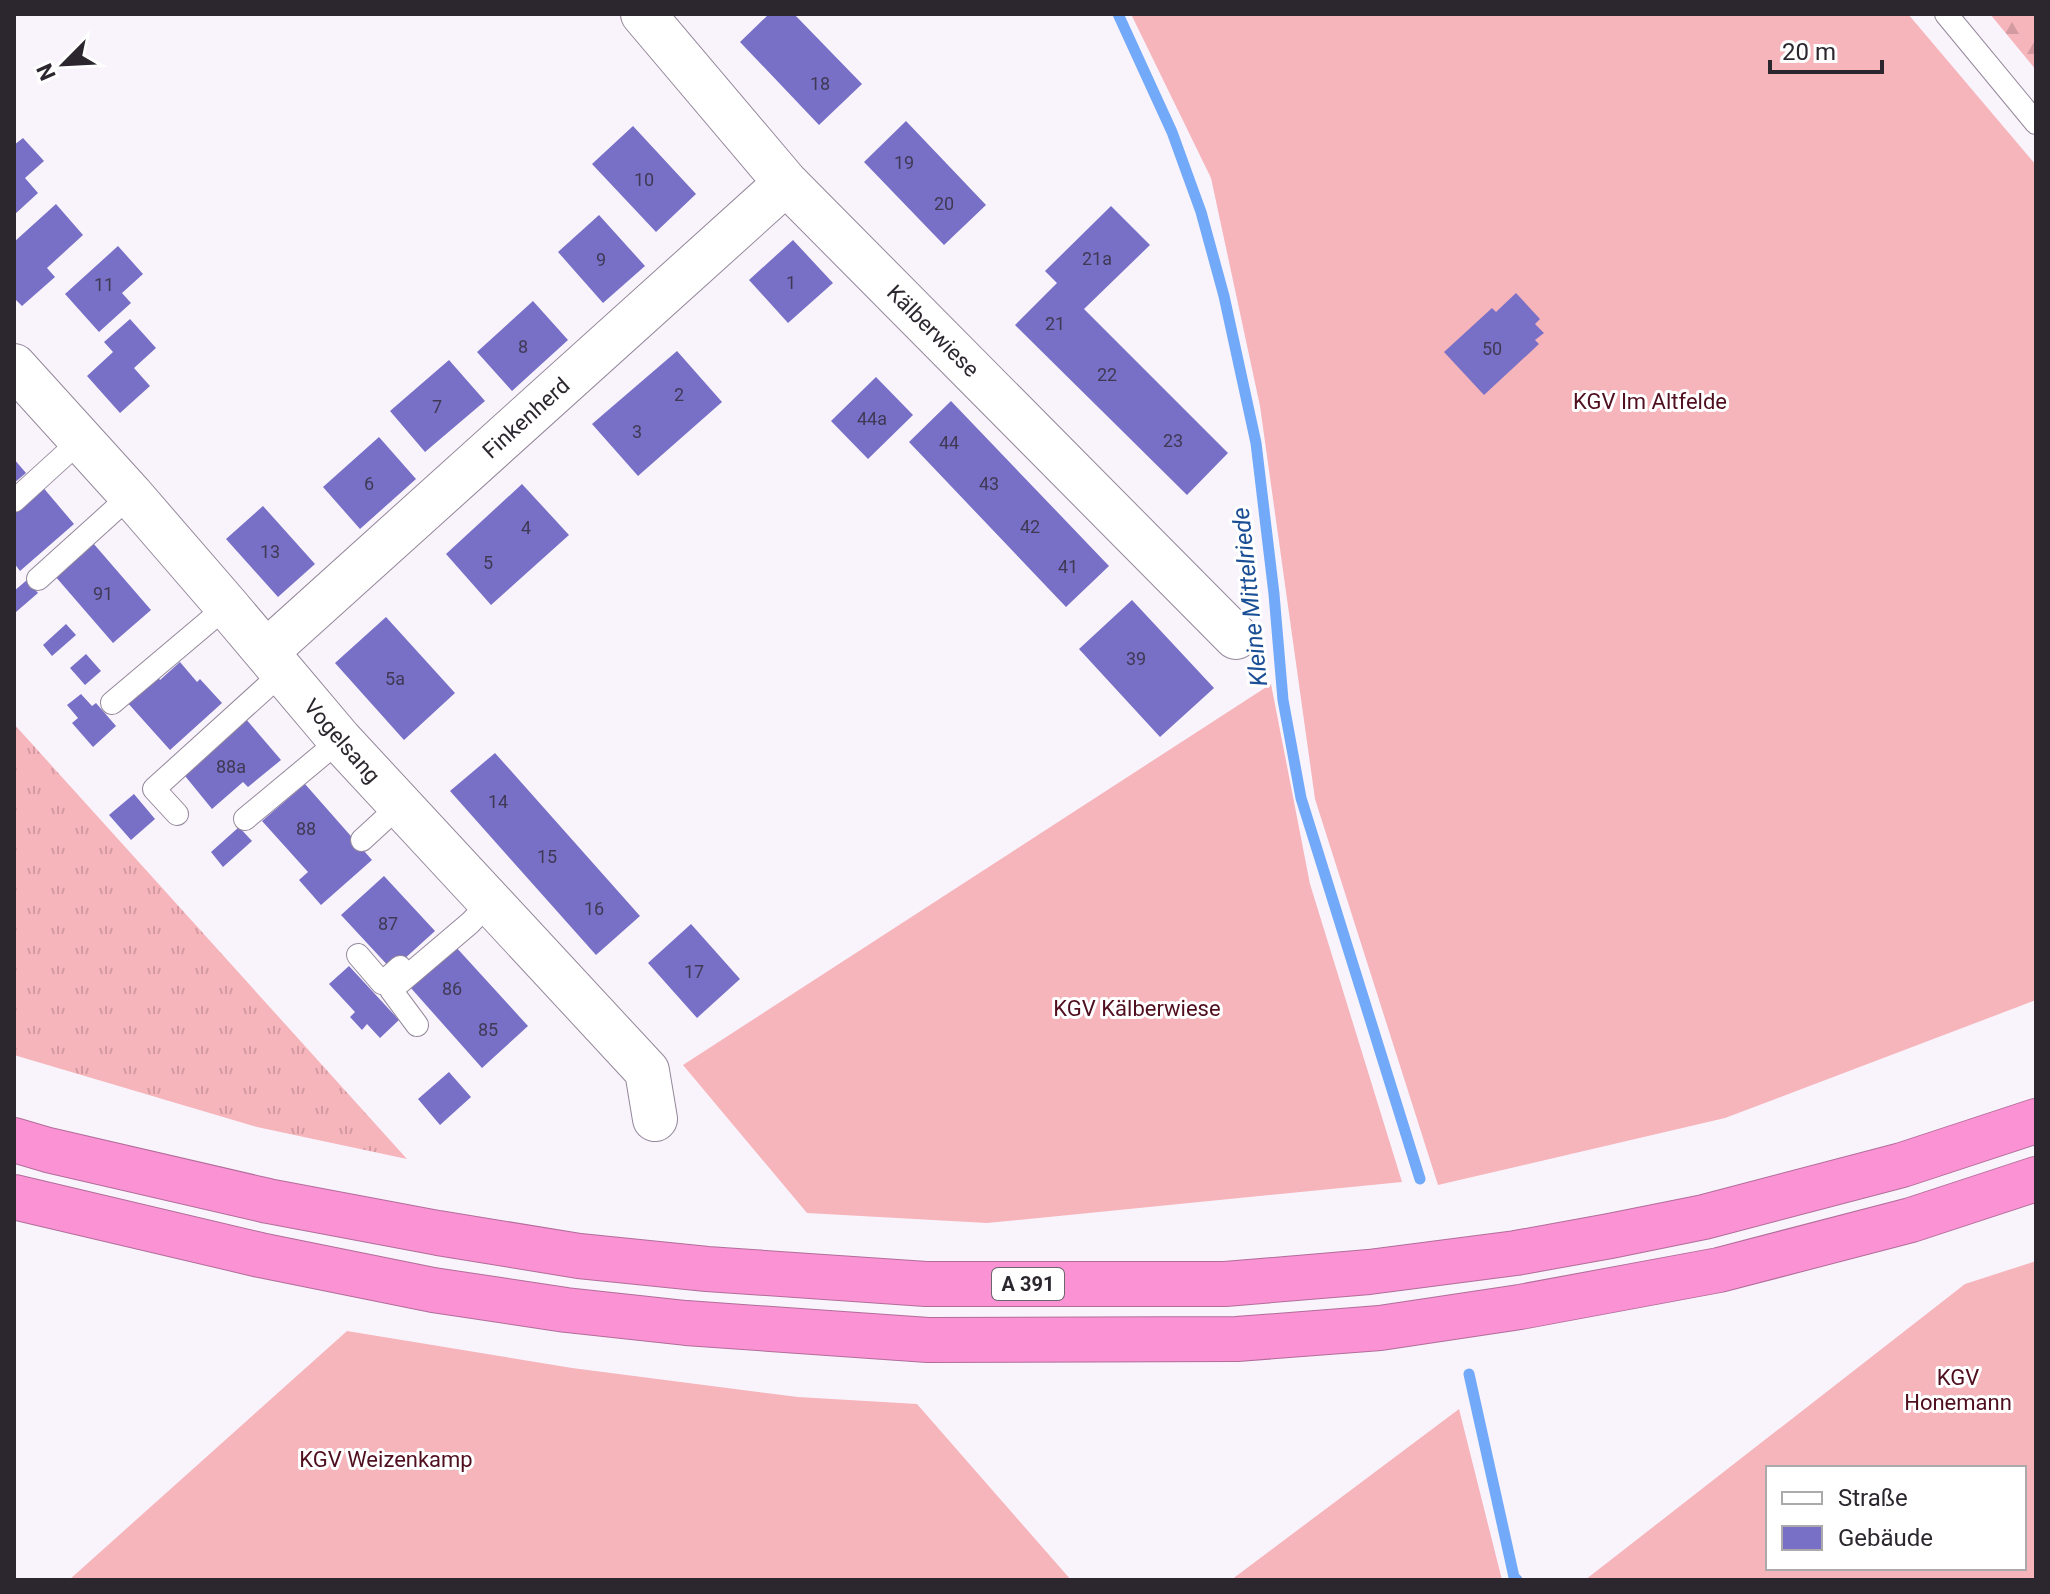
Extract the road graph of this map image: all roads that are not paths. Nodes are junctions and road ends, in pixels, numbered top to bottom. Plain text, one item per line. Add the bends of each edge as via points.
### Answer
1 (643, 14) edge
2 (1946, 14) edge
3 (2036, 123) edge
4 (786, 183) junction
5 (14, 366) edge
6 (81, 440) junction
7 (131, 495) junction
8 (14, 501) edge
9 (38, 579) dead end
10 (227, 606) junction
11 (1236, 637) dead end
12 (274, 662) junction
13 (112, 703) dead end
14 (340, 740) junction
15 (400, 805) junction
16 (177, 814) dead end
17 (245, 819) dead end
18 (362, 840) dead end
19 (485, 898) junction
20 (358, 955) dead end
21 (417, 1025) dead end
22 (655, 1119) dead end
23 (2036, 1121) edge
24 (14, 1140) edge
25 (2036, 1179) edge
26 (14, 1197) edge

1 - 4 street, Kälberwiese
2 - 3 lane
4 - 11 street, Kälberwiese
4 - 12 street, Finkenherd
5 - 6 street, Vogelsang
6 - 7 street, Vogelsang
6 - 8 lane
7 - 9 lane
7 - 10 street, Vogelsang
10 - 12 street, Vogelsang
10 - 13 lane
12 - 14 street, Vogelsang
12 - 16 lane via 154,789
14 - 15 street, Vogelsang
14 - 17 lane
15 - 18 lane
15 - 19 street, Vogelsang
19 - 20 lane via 382,983
19 - 21 lane via 470,923 391,990
19 - 22 street, Vogelsang via 647,1071
23 - 24 highway, A 391 via 1902,1165 1610,1236 1369,1272 1225,1284 926,1284 579,1256 268,1201
25 - 26 highway via 1911,1220 1719,1270 1380,1328 1237,1339 928,1340 566,1310 260,1255

